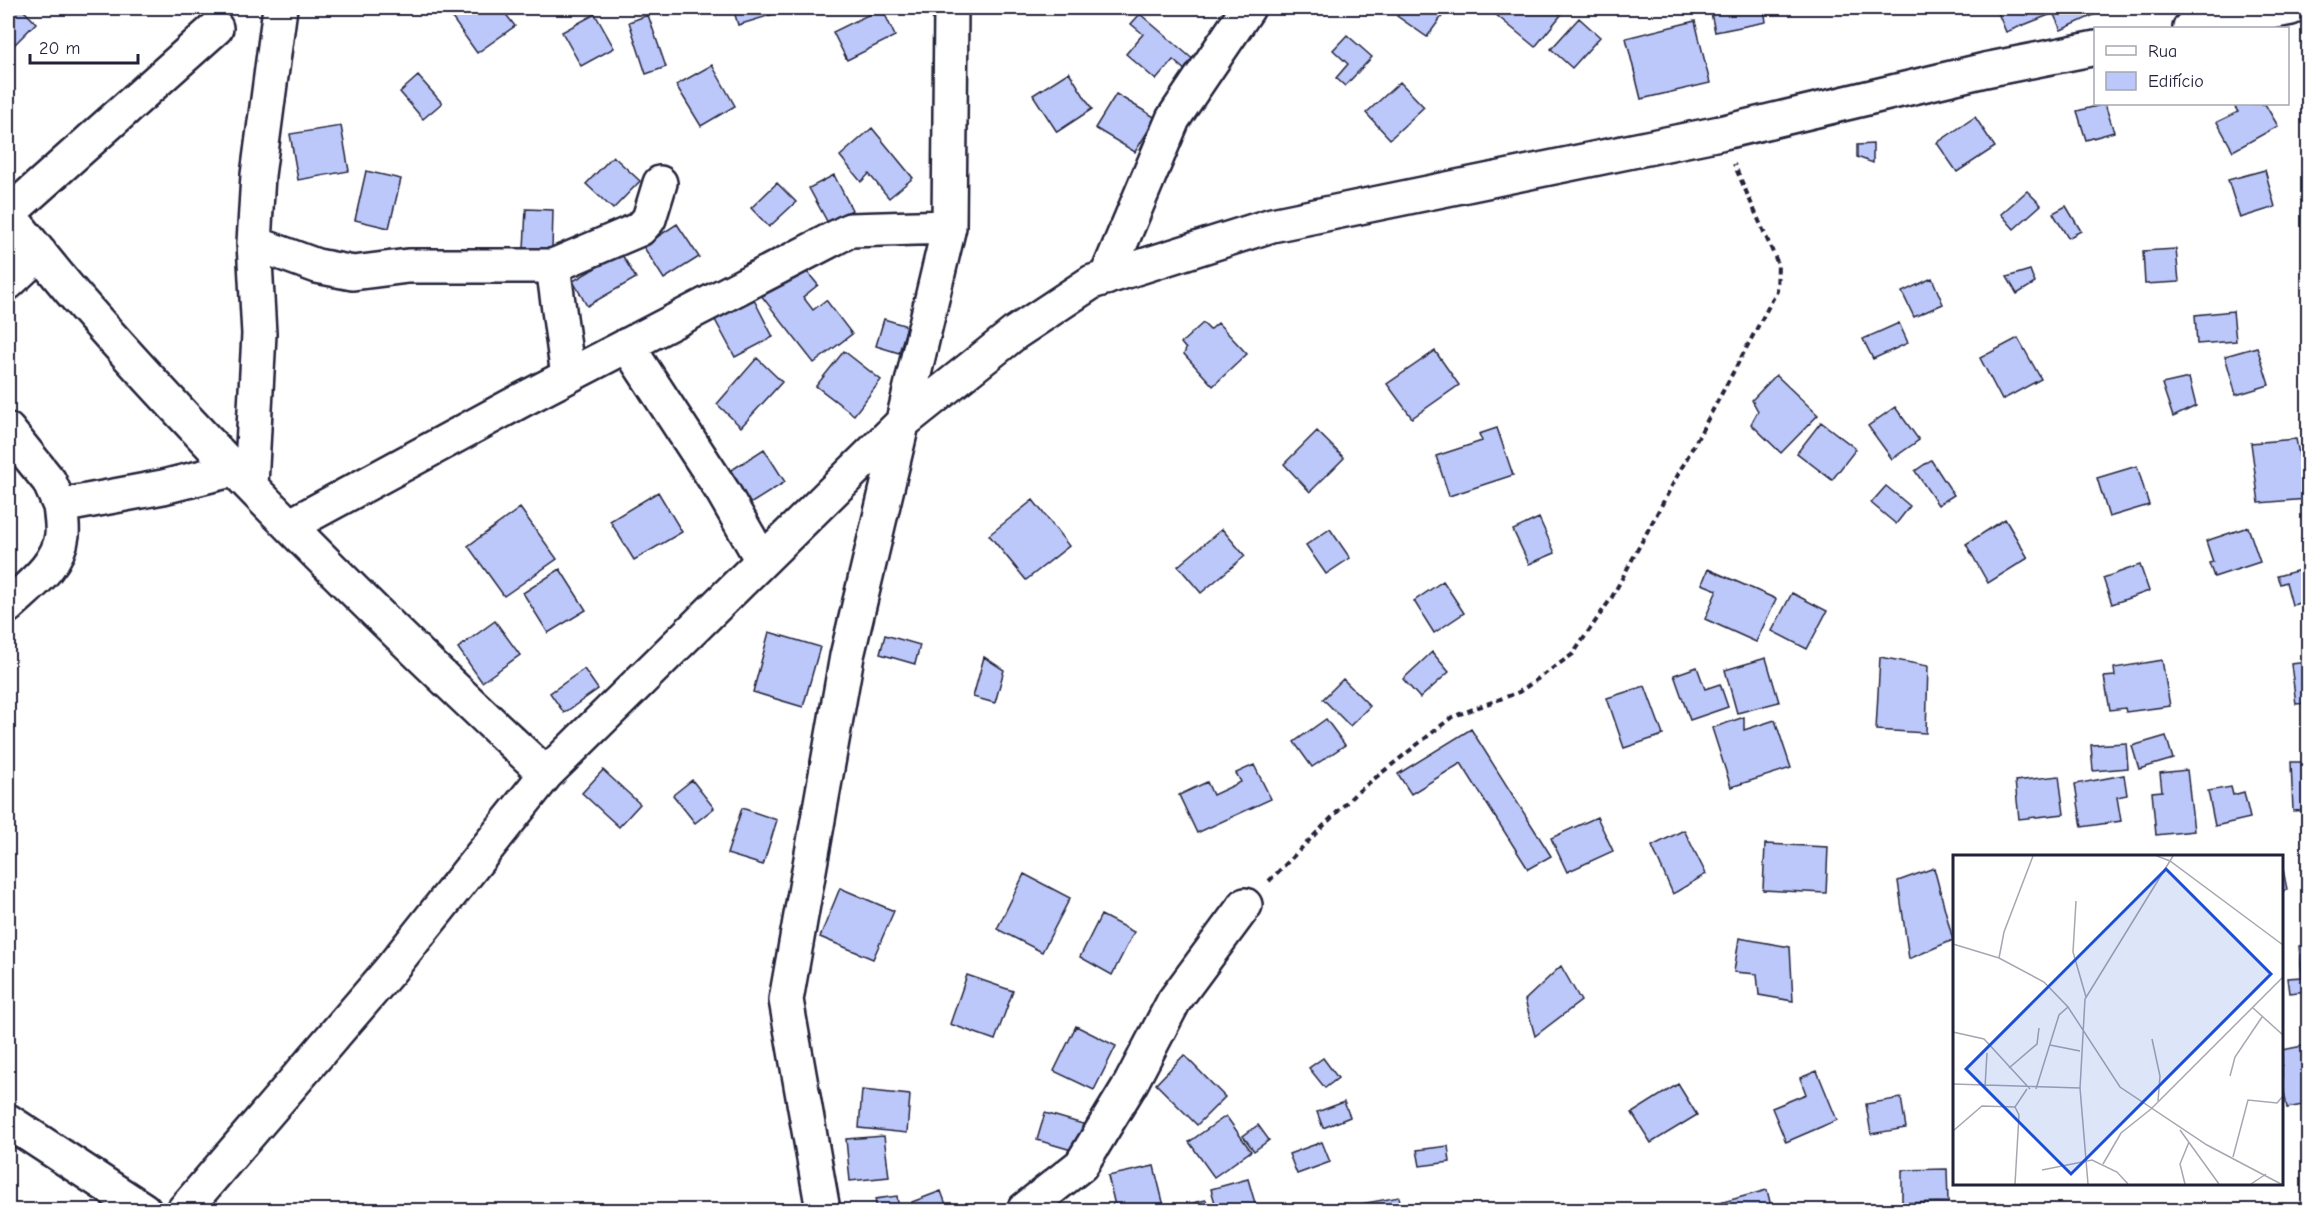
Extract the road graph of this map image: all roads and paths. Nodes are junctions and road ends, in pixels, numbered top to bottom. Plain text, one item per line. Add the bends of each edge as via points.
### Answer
1 (280, 8) edge
2 (951, 8) edge
3 (1248, 8) edge
4 (2291, 8) edge
5 (2195, 27) edge
6 (216, 28) dead end
7 (2094, 48) edge
8 (1720, 133) junction
9 (660, 183) dead end
10 (8, 214) edge
11 (949, 227) junction
12 (254, 243) junction
13 (40, 253) junction
14 (553, 266) junction
15 (1106, 278) junction
16 (8, 283) edge
17 (627, 345) junction
18 (568, 376) junction
19 (902, 423) junction
20 (8, 430) edge
21 (243, 477) junction
22 (60, 506) junction
23 (291, 525) junction
24 (762, 560) junction
25 (8, 606) edge
26 (546, 774) junction
27 (1245, 905) joint
28 (8, 1121) edge
29 (144, 1210) edge
30 (184, 1210) edge
31 (823, 1210) edge
32 (1024, 1210) edge

1 - 12 street via 258,175
2 - 11 street
3 - 15 street via 1173,119
4 - 5 street
6 - 10 street
7 - 8 street
8 - 15 street via 1272,225
8 - 27 path via 1778,264 1778,291 1612,597 1573,654 1519,692 1452,717 1355,794
9 - 14 street via 650,219 640,229
10 - 13 street
11 - 17 street via 850,230
11 - 19 street
12 - 14 street via 317,266 352,273 408,266
12 - 21 street via 258,334
13 - 16 street
13 - 21 street via 135,363
14 - 18 street
15 - 19 street via 1092,282 1024,327
17 - 18 street
17 - 24 street via 723,492
18 - 23 street
19 - 24 street
19 - 31 street via 847,656 786,1000
20 - 22 street via 49,481
21 - 22 street
21 - 23 street
22 - 25 street via 62,536 56,552 41,575
23 - 26 street via 422,659
24 - 26 street
26 - 30 street via 390,970
27 - 32 street via 1174,1001 1131,1083 1081,1165
28 - 29 street

